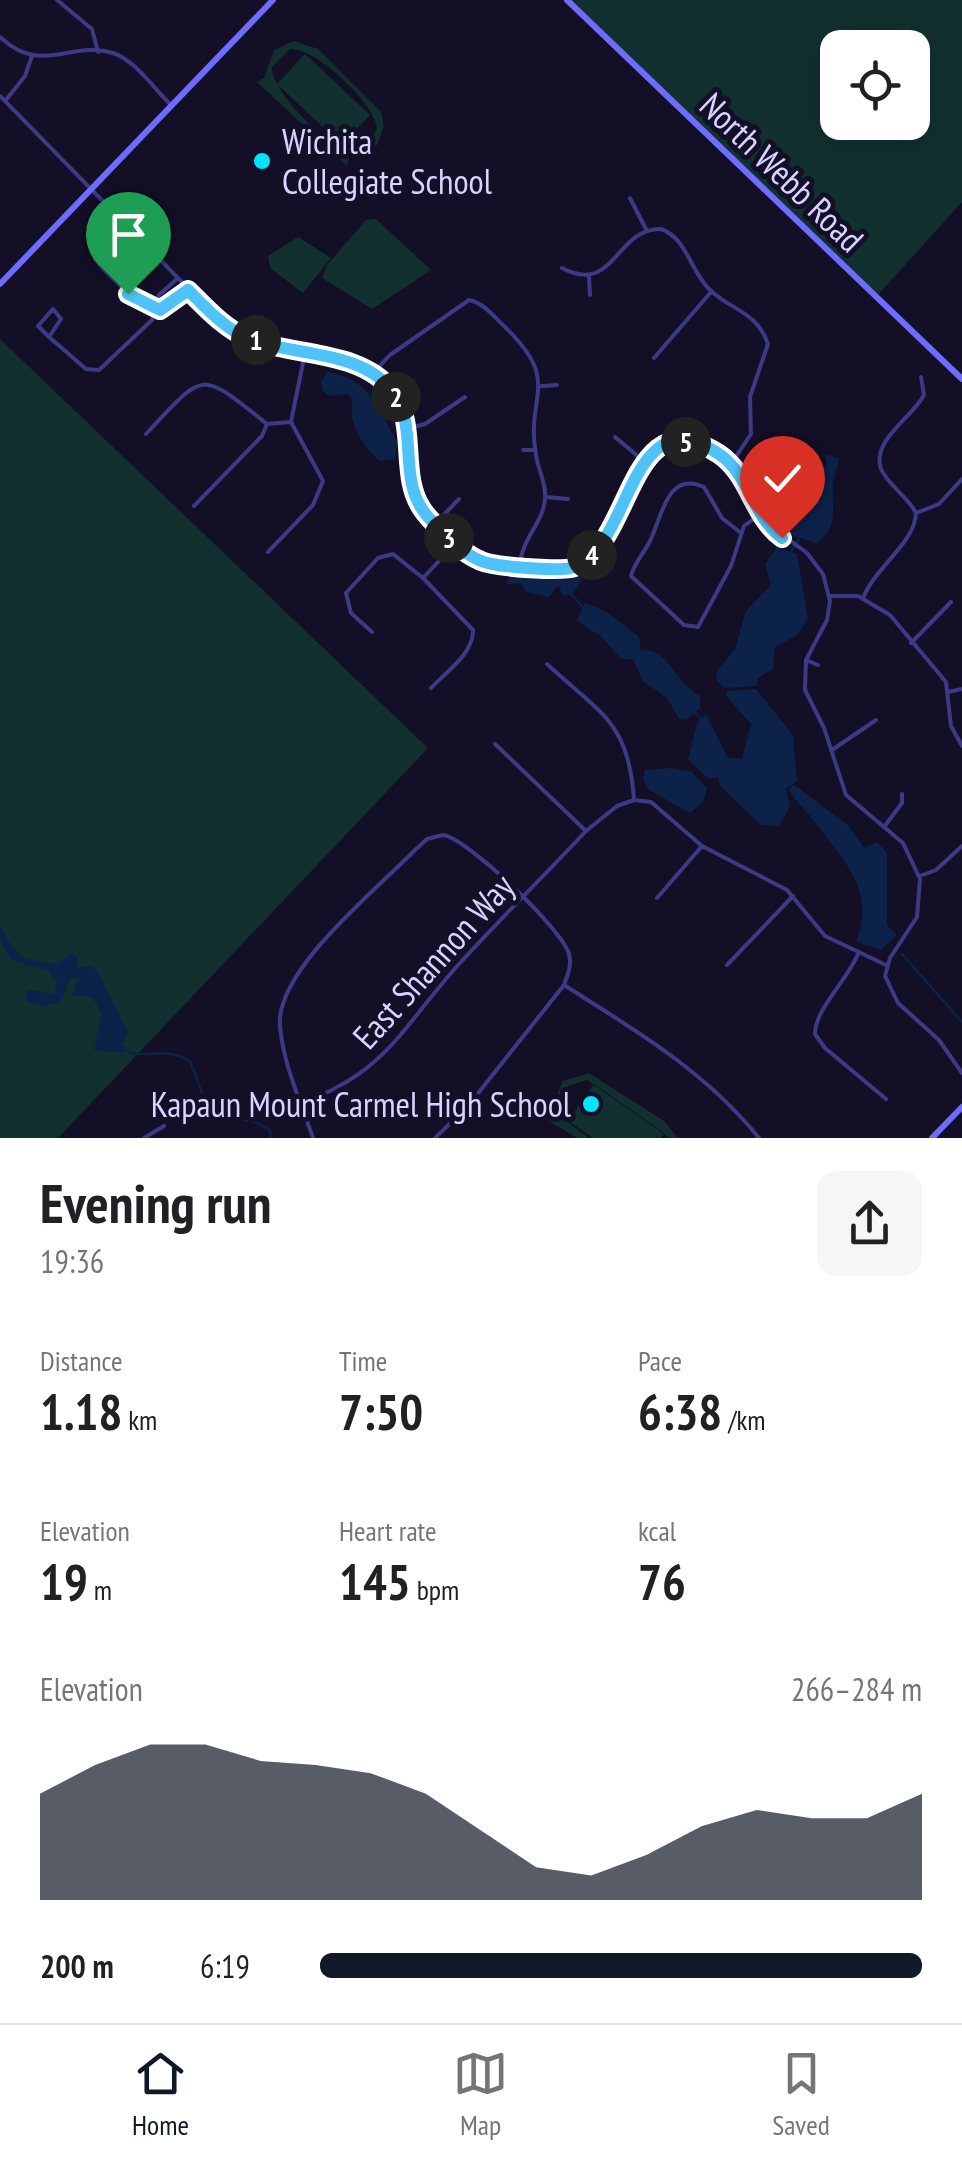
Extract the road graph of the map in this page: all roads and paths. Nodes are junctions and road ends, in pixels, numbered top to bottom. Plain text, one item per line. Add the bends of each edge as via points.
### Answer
1 (57, 0) edge
2 (274, 0) edge
3 (568, 0) edge
4 (0, 37) edge
5 (98, 52) junction
6 (32, 56) junction
7 (2, 98) edge
8 (172, 106) junction
9 (93, 187) junction
10 (630, 198) dead end
11 (647, 230) junction
12 (562, 268) dead end
13 (103, 269) junction
14 (588, 277) junction
15 (178, 278) junction
16 (0, 284) edge
17 (188, 290) junction
18 (711, 292) junction
19 (590, 294) dead end
20 (156, 308) junction
21 (49, 337) junction
22 (306, 352) junction
23 (317, 354) junction
24 (654, 358) dead end
25 (365, 367) junction
26 (374, 372) junction
27 (200, 375) dead end
28 (921, 378) dead end
29 (962, 379) edge
30 (201, 384) junction
31 (557, 385) dead end
32 (542, 386) junction
33 (465, 397) dead end
34 (291, 422) junction
35 (267, 424) junction
36 (406, 429) junction
37 (146, 434) dead end
38 (615, 437) dead end
39 (524, 450) dead end
40 (535, 450) junction
41 (645, 462) junction
42 (731, 464) junction
43 (962, 479) edge
44 (330, 480) dead end
45 (323, 481) junction
46 (546, 497) junction
47 (459, 499) dead end
48 (568, 499) dead end
49 (194, 506) dead end
50 (916, 513) junction
51 (758, 515) junction
52 (435, 524) junction
53 (741, 532) junction
54 (455, 544) junction
55 (268, 552) dead end
56 (520, 564) junction
57 (423, 578) junction
58 (830, 596) junction
59 (862, 598) junction
60 (951, 602) dead end
61 (372, 632) dead end
62 (911, 643) junction
63 (806, 660) junction
64 (548, 664) dead end
65 (818, 666) dead end
66 (431, 688) dead end
67 (962, 690) edge
68 (948, 692) junction
69 (876, 720) dead end
70 (496, 744) dead end
71 (962, 746) edge
72 (832, 750) junction
73 (902, 794) dead end
74 (634, 800) junction
75 (884, 827) junction
76 (586, 832) junction
77 (702, 846) junction
78 (962, 846) edge
79 (920, 876) junction
80 (794, 896) junction
81 (657, 898) dead end
82 (522, 899) junction
83 (858, 954) junction
84 (727, 965) dead end
85 (886, 965) junction
86 (564, 984) junction
87 (962, 1073) edge
88 (886, 1100) dead end
89 (302, 1104) junction
90 (962, 1107) edge
91 (164, 1126) dead end
92 (144, 1138) edge
93 (313, 1138) edge
94 (435, 1138) edge
95 (759, 1138) edge
96 (932, 1138) edge

1 - 5 street via 92,29
2 - 8 main road
3 - 29 main road, North Webb Road
4 - 6 street
5 - 6 street
5 - 8 street via 121,57
6 - 7 street via 24,76
7 - 9 street
8 - 9 main road
9 - 15 street
9 - 16 main road
10 - 11 street
11 - 14 street
11 - 18 street via 661,229 680,242
12 - 14 street
13 - 13 street via 95,259 111,244 117,252
13 - 20 street via 135,300
14 - 19 street
15 - 17 street
15 - 20 street via 159,295
17 - 20 street
17 - 22 street via 248,338
18 - 24 street
18 - 42 street via 751,314 768,344 750,396 751,434
20 - 21 street via 152,320 98,370 86,370
21 - 21 street via 61,319 52,309 38,326
22 - 23 street
22 - 34 street
23 - 25 street
23 - 25 street via 350,354
25 - 26 street
26 - 32 street via 469,300 523,346
26 - 36 street via 394,393
27 - 30 street
28 - 50 street via 924,396 890,435 880,461
30 - 35 street via 225,388
30 - 37 street
31 - 32 street
32 - 40 street
33 - 36 street
34 - 35 street
34 - 45 street
35 - 49 street
36 - 52 street via 414,489
38 - 41 street
39 - 40 street
40 - 46 street
41 - 42 street via 658,446 684,441
41 - 56 street via 611,531 588,560 565,569
42 - 51 street
43 - 50 street via 939,504
44 - 45 street
45 - 55 street via 313,506
46 - 48 street
46 - 56 street
47 - 52 street
50 - 59 street via 914,532 872,575
51 - 53 street
51 - 58 street via 807,553 824,574
52 - 54 street
53 - 53 street via 698,628 684,624 632,576 674,488 686,483 704,487 722,518
54 - 56 street via 480,561
54 - 57 street
57 - 61 street via 387,554 355,581 346,603
57 - 66 street via 473,630 465,653
58 - 59 street
58 - 63 street via 827,620
59 - 62 street via 890,615
60 - 62 street
62 - 68 street
63 - 65 street
63 - 72 street via 804,690
64 - 74 street via 620,734 632,761
67 - 68 street
68 - 71 street
69 - 72 street
70 - 76 street
72 - 75 street via 846,794
73 - 75 street
74 - 76 street, East Shannon Way
74 - 77 street via 659,807
75 - 79 street via 903,843
76 - 82 street, East Shannon Way
77 - 80 street
77 - 81 street
78 - 79 street
79 - 85 street via 917,916
80 - 83 street via 825,936
80 - 84 street
82 - 86 street via 565,944 570,970
82 - 89 street, East Shannon Way via 436,990 391,1050 366,1072
82 - 89 street via 458,838 441,835 414,851 299,971 281,1006 283,1049
83 - 85 street
83 - 88 street via 818,1017 815,1034
85 - 87 street via 888,990
86 - 94 street
86 - 95 street via 684,1062
89 - 93 street
90 - 96 main road
91 - 92 street

